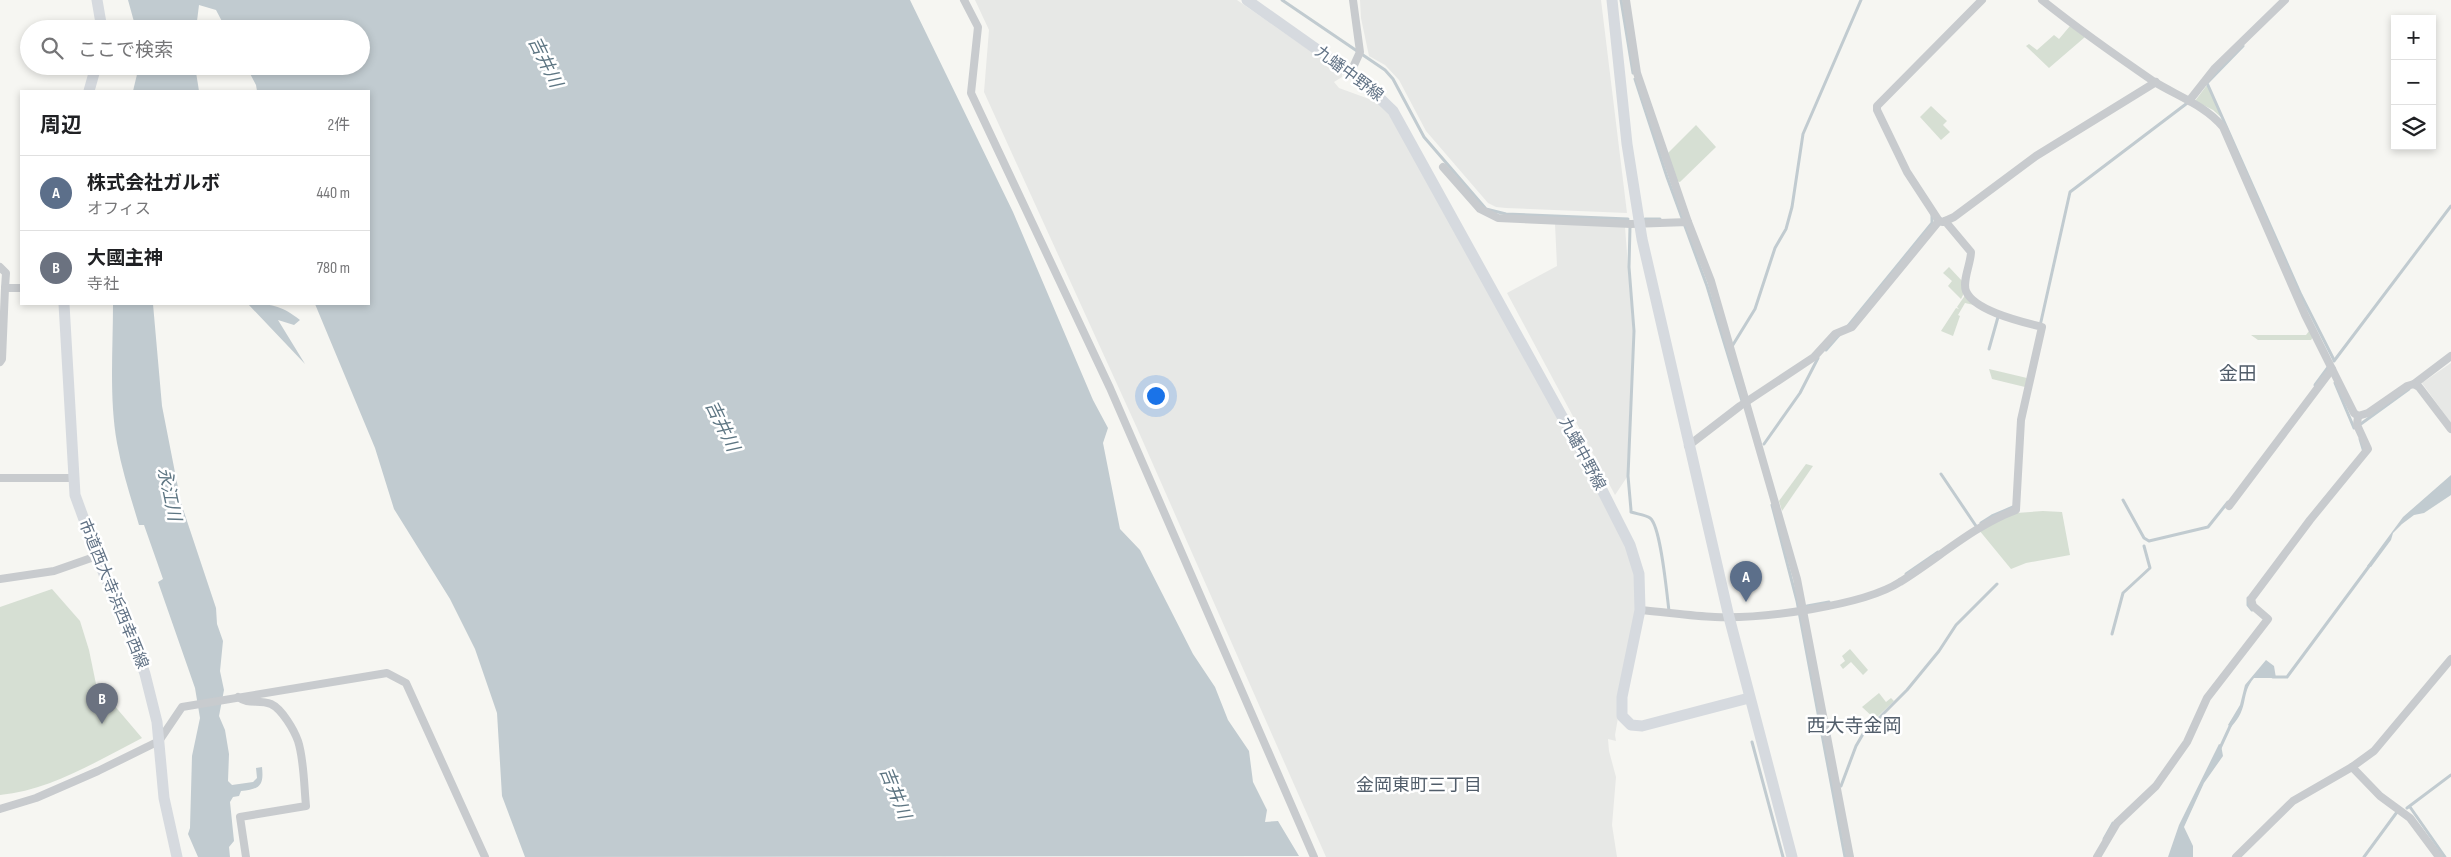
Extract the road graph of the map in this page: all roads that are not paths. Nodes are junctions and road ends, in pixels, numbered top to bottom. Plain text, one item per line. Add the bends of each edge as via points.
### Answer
1 (97, 0) edge
2 (964, 0) edge
3 (1247, 0) edge
4 (1353, 0) edge
5 (1612, 0) edge
6 (1626, 0) edge
7 (1982, 0) edge
8 (2042, 0) edge
9 (2285, 0) edge
10 (100, 20) edge
11 (1350, 74) junction
12 (93, 75) edge
13 (2156, 82) junction
14 (89, 90) edge
15 (2189, 101) junction
16 (1443, 167) dead end
17 (1942, 221) junction
18 (1685, 222) junction
19 (1639, 224) junction
20 (0, 267) edge
21 (5, 288) junction
22 (20, 288) edge
23 (64, 305) edge
24 (2451, 356) edge
25 (0, 362) edge
26 (2332, 369) junction
27 (2414, 384) junction
28 (1744, 404) junction
29 (2358, 416) junction
30 (2451, 429) edge
31 (1688, 446) junction
32 (0, 478) edge
33 (73, 478) junction
34 (2229, 506) dead end
35 (97, 556) junction
36 (0, 579) edge
37 (1640, 610) junction
38 (1800, 610) junction
39 (1729, 617) junction
40 (2451, 659) edge
41 (238, 697) junction
42 (1749, 698) junction
43 (159, 741) junction
44 (2352, 767) junction
45 (0, 809) edge
46 (177, 857) edge
47 (246, 857) edge
48 (485, 857) edge
49 (1314, 857) edge
50 (1792, 857) edge
51 (1850, 857) edge
52 (2097, 857) edge
53 (2236, 857) edge
54 (2439, 857) edge

1 - 10 street
2 - 49 street via 978,27 971,93 1110,388
3 - 11 street, 九蟠中野線
4 - 11 street via 1359,54
5 - 19 street
6 - 18 street via 1634,61
7 - 17 street via 1877,106 1908,172
8 - 13 street
9 - 15 street via 2215,68
11 - 37 street, 九蟠中野線 via 1384,100 1404,128 1594,476 1635,560
12 - 14 street
13 - 15 street
13 - 17 street via 2036,156 1954,217
15 - 26 street via 2211,114 2223,127
16 - 19 street via 1480,209 1498,218
17 - 28 street via 1852,327 1835,334 1814,357
17 - 38 street via 1971,252 1966,286 1970,296 1988,309 2040,327 2021,420 2016,510 1984,525 1888,589 1860,599
18 - 19 street
18 - 28 street via 1711,281
19 - 31 street
20 - 21 street via 6,273
21 - 22 street
21 - 25 street
23 - 33 street, 市道西大寺浜西幸西線
24 - 27 street
26 - 29 street
26 - 34 street
27 - 29 street
27 - 30 street
28 - 31 street
28 - 38 street
29 - 52 street via 2357,426 2368,449 2251,599 2253,606 2268,619 2207,698 2187,742 2156,786 2117,823
31 - 39 street
32 - 33 street
33 - 35 street, 市道西大寺浜西幸西線
35 - 36 street via 54,571
35 - 43 street, 市道西大寺浜西幸西線 via 139,651
37 - 39 street
37 - 42 street, 九蟠中野線 via 1622,697 1622,716 1627,723 1642,726
38 - 39 street
38 - 51 street
39 - 42 street
40 - 44 street via 2374,751
41 - 43 street via 182,707
41 - 47 street via 244,702 270,704 279,710 298,740 306,806 240,816
41 - 48 street via 387,673 406,683
42 - 50 street
43 - 45 street via 36,798
43 - 46 street, 市道西大寺浜西幸西線 via 164,798
44 - 53 street via 2292,801
44 - 54 street via 2380,796 2410,818

